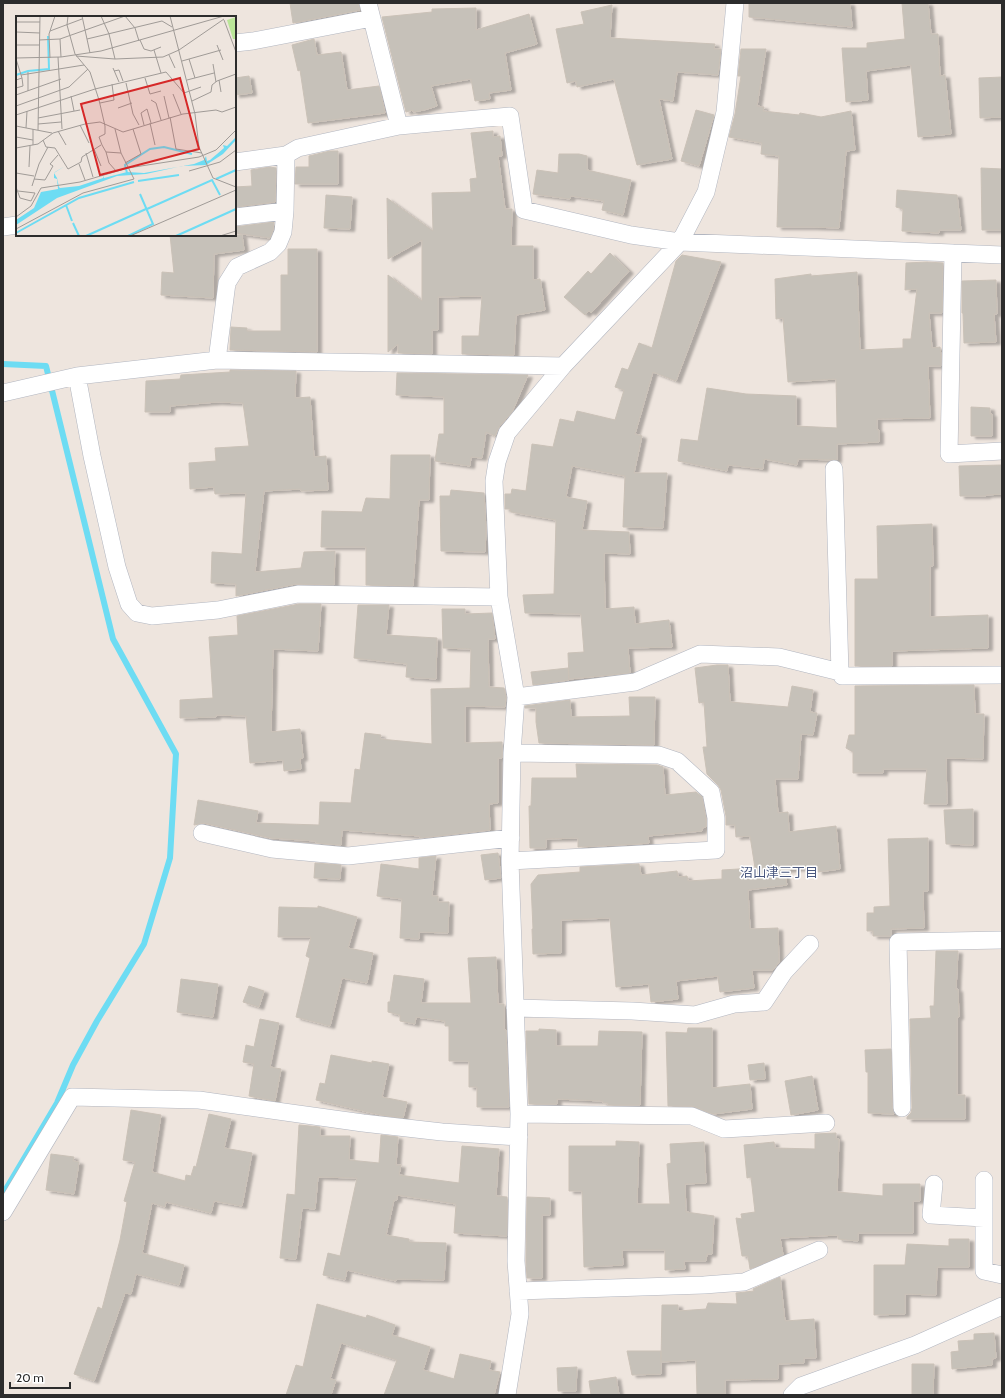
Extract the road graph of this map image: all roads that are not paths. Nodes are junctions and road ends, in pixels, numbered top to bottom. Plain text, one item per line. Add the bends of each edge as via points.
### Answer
1 (735, 3) edge
2 (370, 10) edge
3 (236, 43) edge
4 (399, 126) junction
5 (286, 155) junction
6 (236, 162) edge
7 (285, 211) junction
8 (236, 217) edge
9 (16, 225) edge
10 (3, 227) edge
11 (680, 242) junction
12 (952, 254) junction
13 (1002, 255) edge
14 (217, 360) junction
15 (563, 366) junction
16 (72, 377) junction
17 (3, 393) edge
18 (1002, 451) edge
19 (834, 469) dead end
20 (499, 597) junction
21 (840, 672) junction
22 (1002, 675) edge
23 (516, 697) junction
24 (512, 753) junction
25 (202, 833) dead end
26 (511, 838) junction
27 (510, 861) junction
28 (1002, 940) edge
29 (810, 944) dead end
30 (516, 1008) junction
31 (902, 1108) dead end
32 (519, 1114) junction
33 (826, 1122) dead end
34 (519, 1137) junction
35 (984, 1180) dead end
36 (934, 1184) dead end
37 (3, 1212) edge
38 (984, 1218) junction
39 (819, 1250) dead end
40 (1002, 1275) edge
41 (518, 1291) junction
42 (1002, 1306) edge
43 (506, 1395) edge
44 (792, 1395) edge

1 - 11 street via 725,112 706,192
2 - 3 street via 253,41
2 - 4 street
4 - 5 street via 298,148
4 - 11 street via 510,116 524,210 631,236
5 - 6 street
5 - 7 street
7 - 8 street
7 - 14 street via 283,232 278,244 270,252 237,267 227,283
9 - 10 street
11 - 12 street
11 - 15 street
12 - 13 street
12 - 18 street via 949,454
14 - 15 street
14 - 16 street
15 - 20 street via 507,433 497,462 494,481
16 - 17 street
16 - 20 street via 117,567 129,604 137,613 152,616 218,610 298,594
19 - 21 street
20 - 23 street
21 - 22 street via 842,676
21 - 23 street via 779,657 700,654 636,682
23 - 24 street
24 - 26 street
24 - 27 street via 659,755 677,761 711,792 716,818 716,850
25 - 26 street via 272,849 348,856
26 - 27 street
27 - 30 street
28 - 31 street via 898,942
29 - 30 street via 784,972 764,1002 734,1004 695,1015
30 - 32 street
32 - 33 street via 692,1116 724,1129
32 - 34 street
34 - 37 street via 426,1130 199,1100 72,1097
34 - 41 street via 516,1261
35 - 38 street
36 - 38 street via 931,1215
38 - 40 street via 984,1271
39 - 41 street via 744,1282
41 - 43 street via 520,1314
42 - 44 street via 915,1345 801,1386

